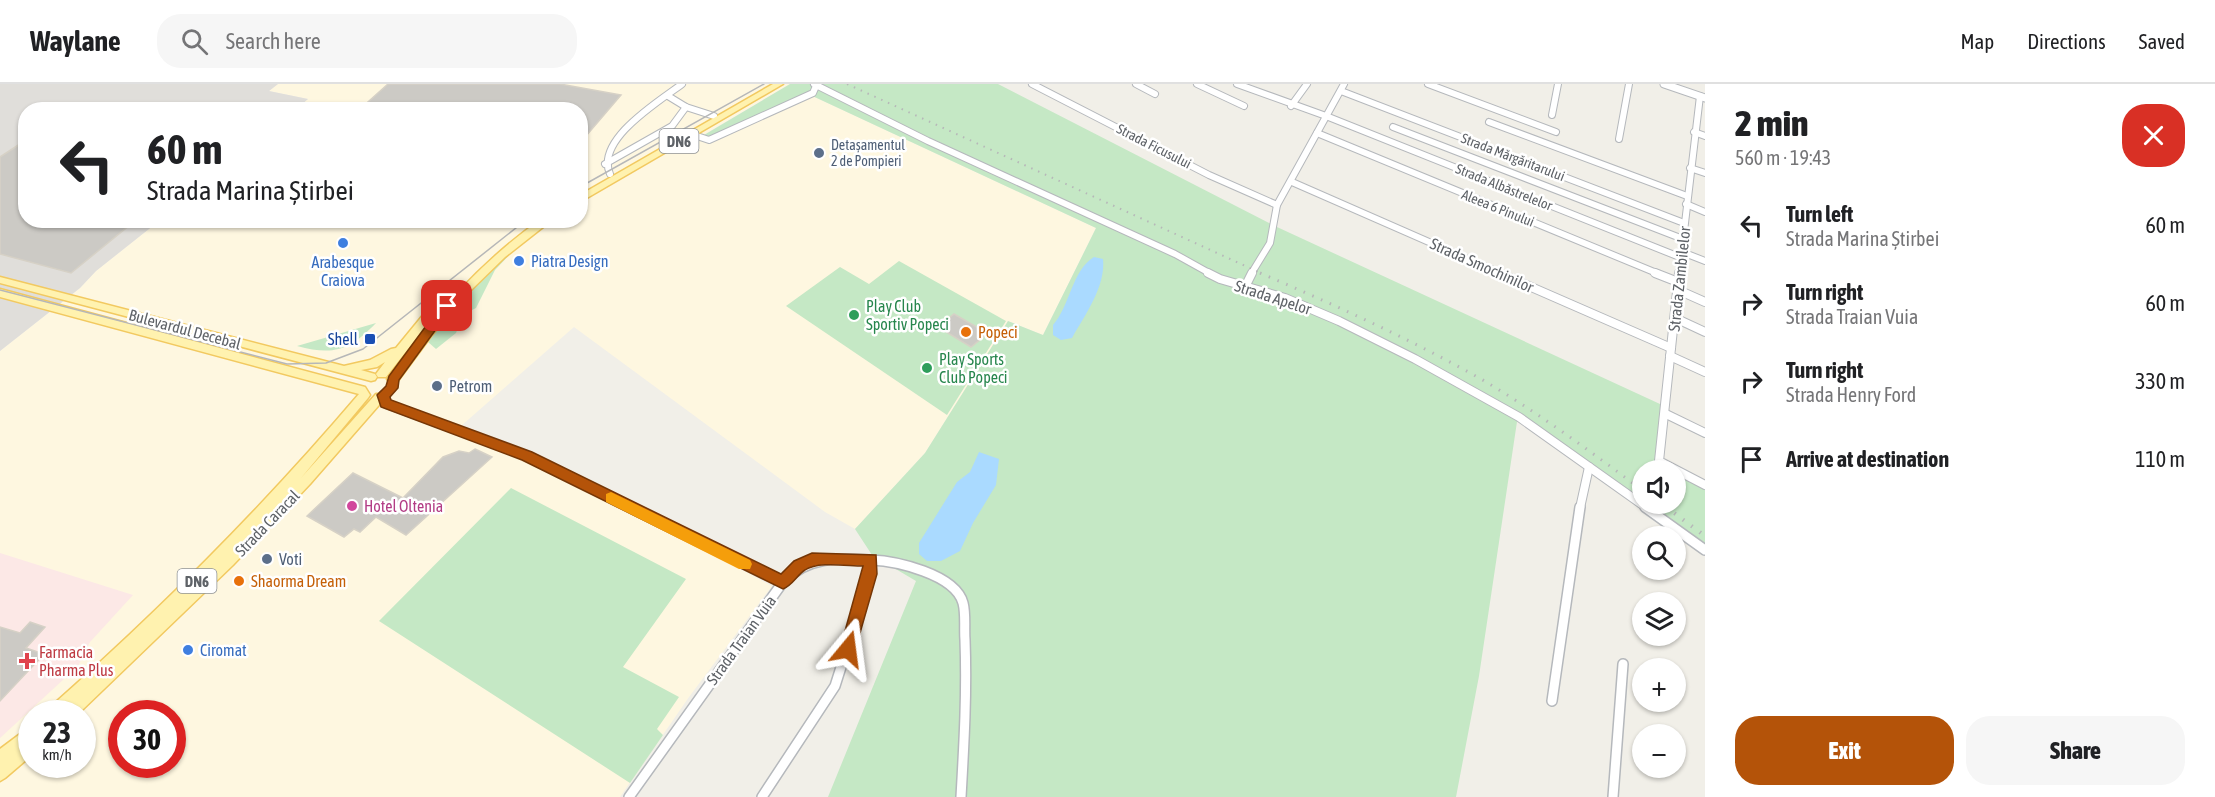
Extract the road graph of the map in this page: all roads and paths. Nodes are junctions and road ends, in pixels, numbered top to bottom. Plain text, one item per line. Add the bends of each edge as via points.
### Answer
1 (682, 84) edge
2 (770, 84) edge
3 (779, 84) edge
4 (1032, 84) edge
5 (1136, 84) edge
6 (1197, 84) edge
7 (1236, 84) edge
8 (1307, 84) edge
9 (1344, 84) edge
10 (1428, 84) edge
11 (1558, 84) edge
12 (1629, 84) edge
13 (815, 85) edge
14 (1669, 85) edge
15 (1341, 91) junction
16 (1155, 94) dead end
17 (668, 96) junction
18 (1703, 97) edge
19 (1244, 106) dead end
20 (1291, 106) junction
21 (686, 107) junction
22 (1552, 115) dead end
23 (714, 116) junction
24 (1326, 116) junction
25 (1489, 122) dead end
26 (1393, 127) dead end
27 (1556, 132) dead end
28 (1694, 132) junction
29 (691, 134) junction
30 (1317, 134) junction
31 (1705, 136) edge
32 (1619, 139) dead end
33 (605, 164) junction
34 (1690, 168) junction
35 (1705, 173) edge
36 (610, 174) junction
37 (1292, 182) junction
38 (588, 187) edge
39 (588, 194) edge
40 (1687, 196) junction
41 (1686, 204) junction
42 (1277, 205) junction
43 (1705, 212) edge
44 (1684, 223) junction
45 (526, 228) edge
46 (535, 228) edge
47 (1683, 239) junction
48 (1682, 255) junction
49 (1705, 261) edge
50 (0, 280) edge
51 (1246, 285) junction
52 (1678, 286) junction
53 (0, 293) edge
54 (1705, 302) edge
55 (1675, 318) junction
56 (1705, 332) edge
57 (408, 342) junction
58 (1671, 352) junction
59 (336, 370) junction
60 (1705, 372) edge
61 (382, 377) junction
62 (335, 384) junction
63 (362, 393) junction
64 (381, 396) junction
65 (1666, 414) junction
66 (1705, 433) edge
67 (330, 436) junction
68 (1589, 467) junction
69 (1705, 484) edge
70 (1705, 550) edge
71 (871, 560) junction
72 (783, 582) junction
73 (1623, 664) dead end
74 (69, 700) edge
75 (82, 700) edge
76 (1552, 701) dead end
77 (18, 744) edge
78 (18, 757) edge
79 (0, 759) edge
80 (0, 773) edge
81 (629, 797) edge
82 (762, 797) edge
83 (961, 797) edge
84 (1613, 797) edge

1 - 17 street
2 - 23 main road, DN6
3 - 29 main road, DN6
4 - 42 street, Strada Ficusului via 1209,175
5 - 16 street
6 - 19 street
7 - 20 street, Strada Albăstrelelor
8 - 20 street
9 - 15 street
10 - 27 street
11 - 22 street
12 - 32 street
13 - 29 street via 813,93 710,140
13 - 51 street, Strada Apelor via 1148,241 1220,279
14 - 18 street
15 - 24 street
15 - 44 street, Strada Mărgăritarului
17 - 21 street
17 - 33 street via 633,122 610,149
18 - 28 street, Strada Zambilelor
20 - 24 street, Strada Albăstrelelor
21 - 23 street
21 - 33 street via 672,126
23 - 36 main road, DN6
24 - 30 street
24 - 48 street, Strada Albăstrelelor
25 - 40 street
26 - 47 street
28 - 31 street
28 - 34 street, Strada Zambilelor
29 - 39 main road, DN6
30 - 37 street
30 - 52 street, Aleea 6 Pinului
33 - 36 street
34 - 35 street
34 - 40 street, Strada Zambilelor
36 - 38 main road, DN6
37 - 42 street
37 - 58 street, Strada Smochinilor
40 - 41 street, Strada Zambilelor
41 - 43 street
41 - 44 street, Strada Zambilelor
42 - 51 street via 1271,241
44 - 47 street, Strada Zambilelor
45 - 57 main road, DN6 via 480,263
46 - 61 main road, DN6 via 473,279
47 - 48 street, Strada Zambilelor
48 - 49 street, Strada Albăstrelelor
48 - 52 street, Strada Zambilelor
50 - 59 main road, Bulevardul Decebal
51 - 68 street, Strada Apelor via 1340,321 1415,359 1519,417
52 - 54 street, Aleea 6 Pinului
52 - 55 street, Strada Zambilelor
53 - 62 main road, Bulevardul Decebal
55 - 56 street
55 - 58 street, Strada Zambilelor
57 - 59 main road via 373,364
57 - 61 main road, DN6
58 - 60 street, Strada Smochinilor
58 - 65 street, Strada Zambilelor
59 - 61 main road, Bulevardul Decebal
61 - 63 main road, DN6 via 363,383
61 - 64 main road, DN6 via 392,388
62 - 63 main road, Bulevardul Decebal
62 - 67 main road via 348,400
63 - 64 main road, Bulevardul Decebal
63 - 67 main road, Strada Caracal / DN6
64 - 72 street, Strada Traian Vuia via 386,404 527,456
64 - 75 main road, Strada Caracal / DN6 via 240,552
65 - 66 street
65 - 69 street, Strada Zambilelor via 1659,461
67 - 74 main road, Strada Caracal / DN6 via 292,483 228,550
68 - 70 street, Strada Apelor
68 - 76 street via 1581,498
71 - 72 street via 812,560 799,565
71 - 82 street via 860,611 835,686
71 - 83 street via 893,561 927,573 948,584 963,602 967,695
72 - 81 street, Strada Traian Vuia
73 - 84 street
77 - 79 main road
78 - 80 main road

